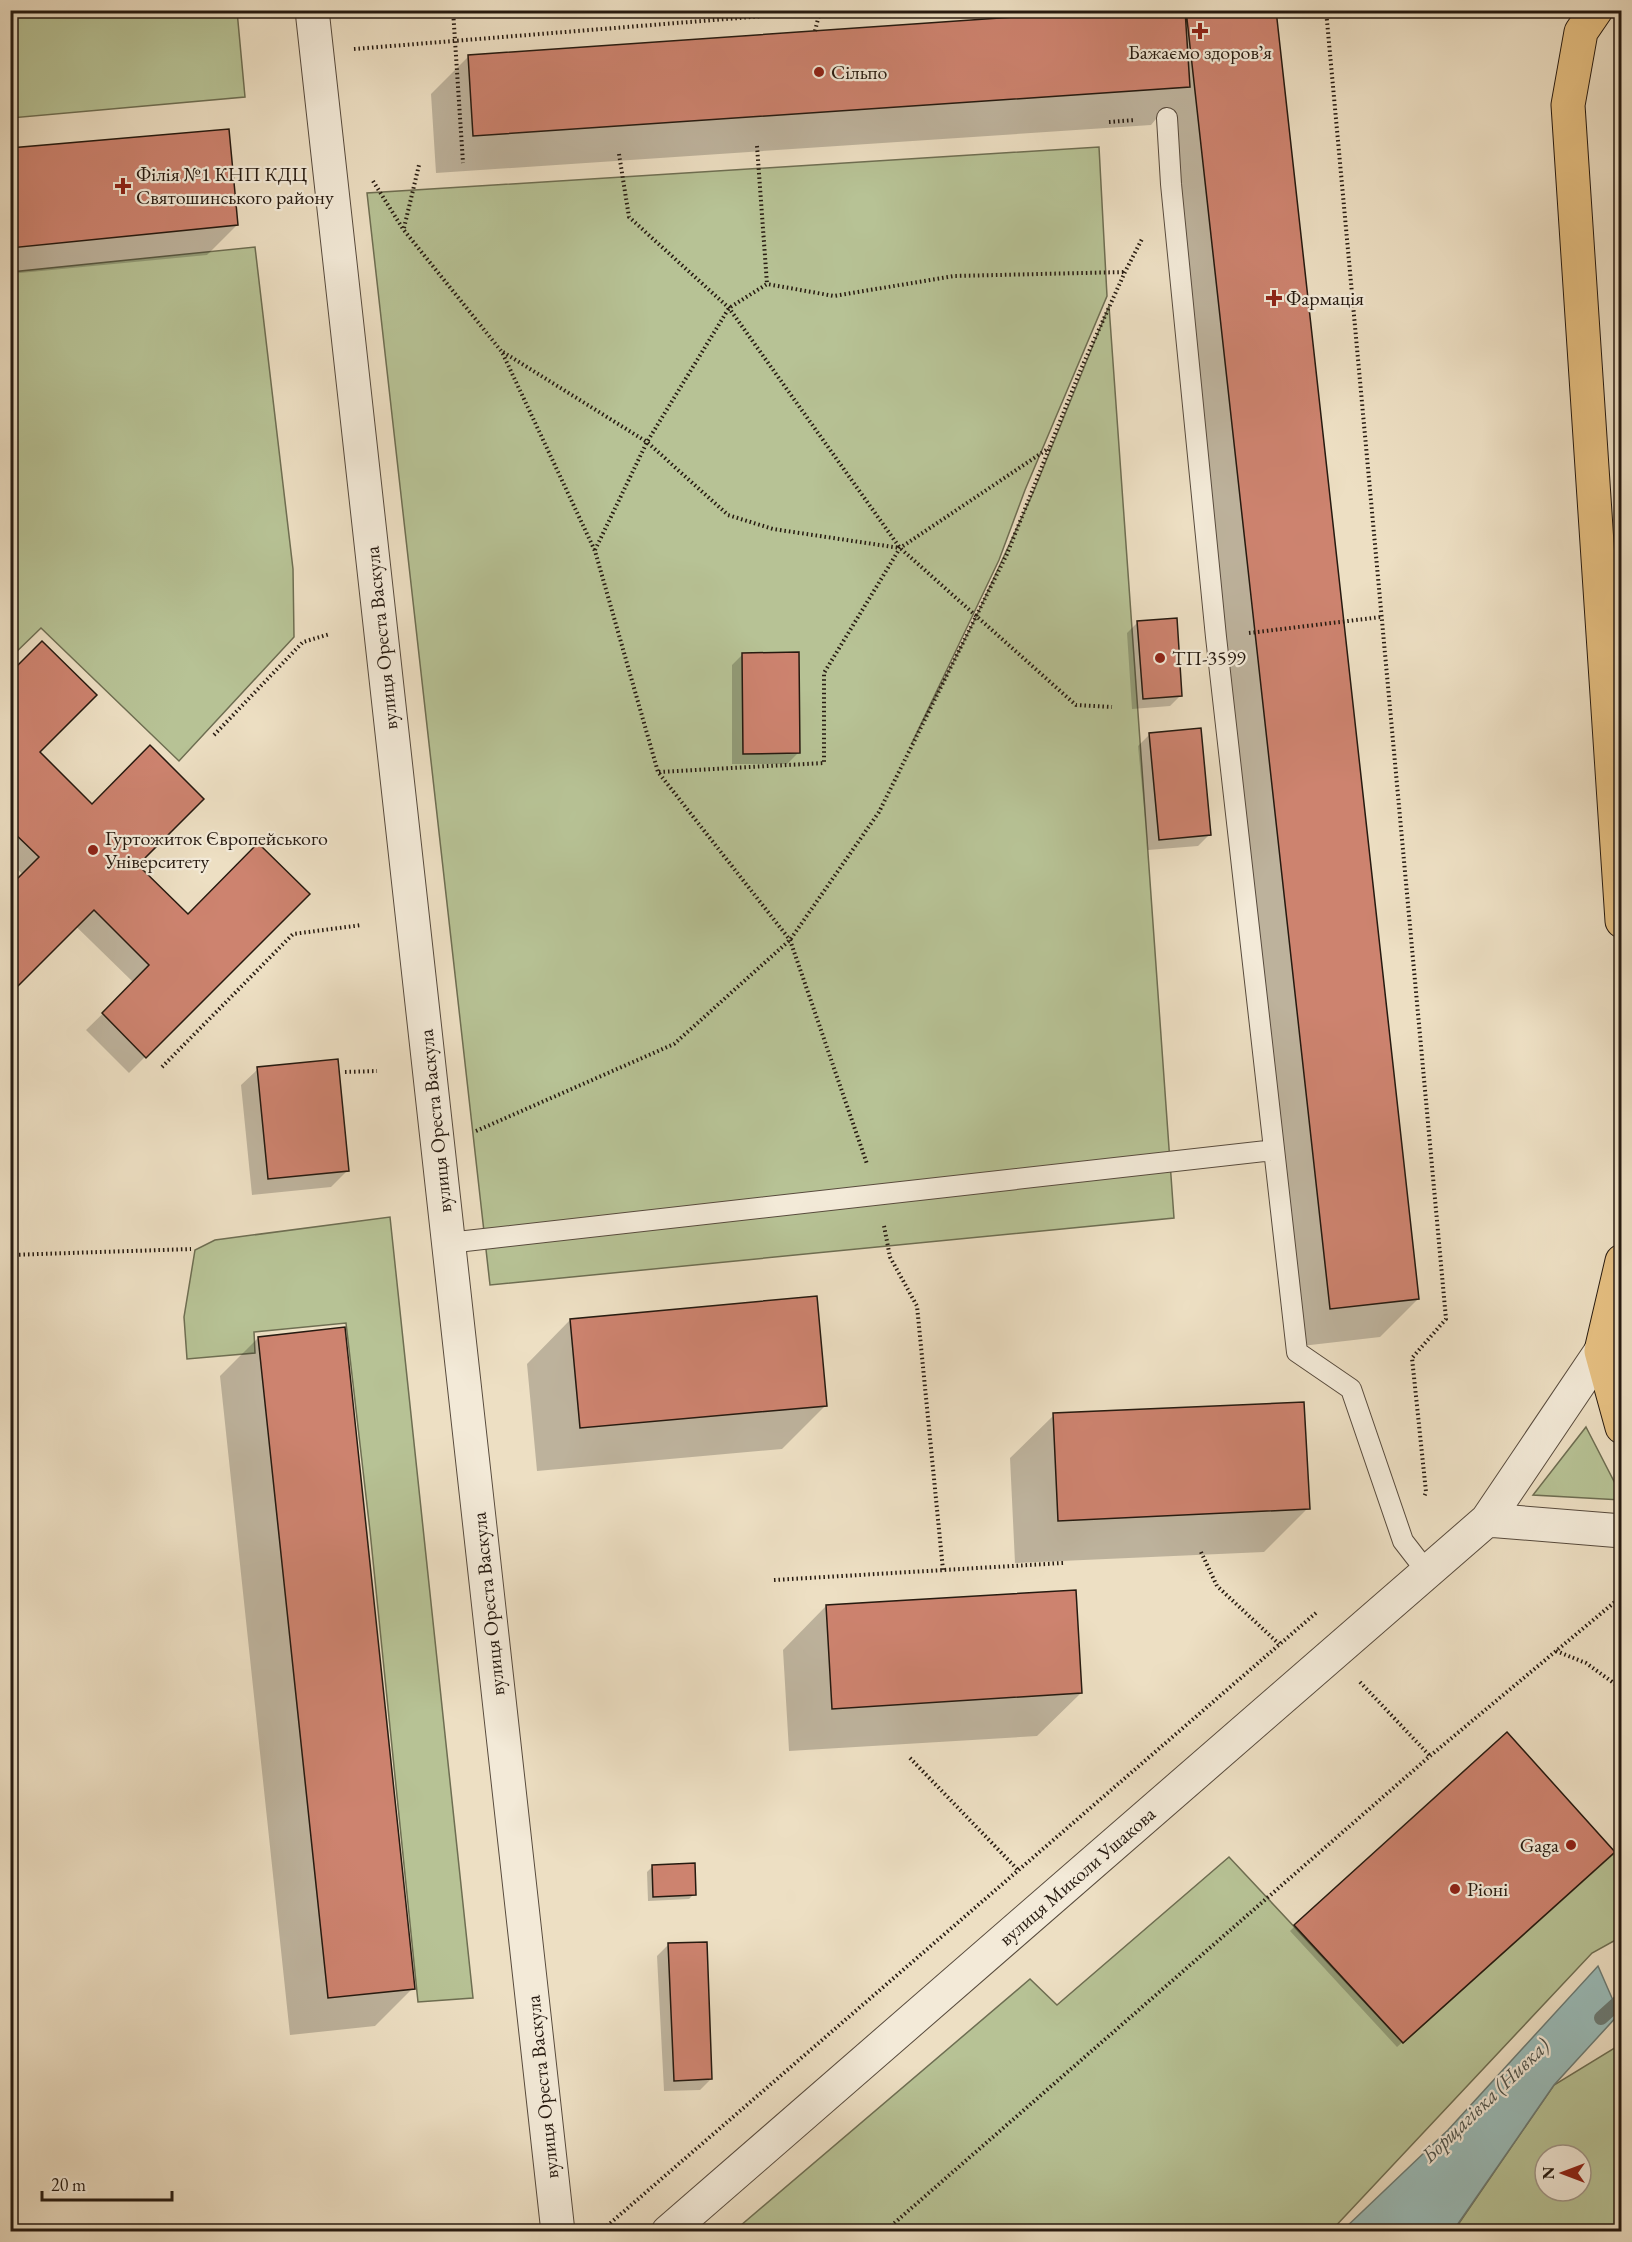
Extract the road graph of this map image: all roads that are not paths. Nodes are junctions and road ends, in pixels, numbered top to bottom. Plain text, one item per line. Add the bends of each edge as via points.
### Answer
1 (312, 10) edge
2 (1596, 10) edge
3 (1167, 117) dead end
4 (1622, 921) edge
5 (1274, 1150) junction
6 (448, 1243) junction
7 (1622, 1261) edge
8 (1601, 1351) junction
9 (1622, 1427) edge
10 (1487, 1520) junction
11 (1622, 1531) edge
12 (1427, 1572) junction
13 (558, 2232) edge
14 (668, 2232) edge

1 - 6 street, вулиця Ореста Васкула
2 - 4 highway via 1581,32 1568,105
3 - 5 lane via 1216,638
5 - 6 lane
5 - 12 lane via 1297,1352 1351,1389 1403,1541
6 - 13 street, вулиця Ореста Васкула
7 - 8 highway
8 - 9 highway
8 - 10 street, вулиця Миколи Ушакова
10 - 11 street
10 - 12 street, вулиця Миколи Ушакова
12 - 14 street, вулиця Миколи Ушакова

